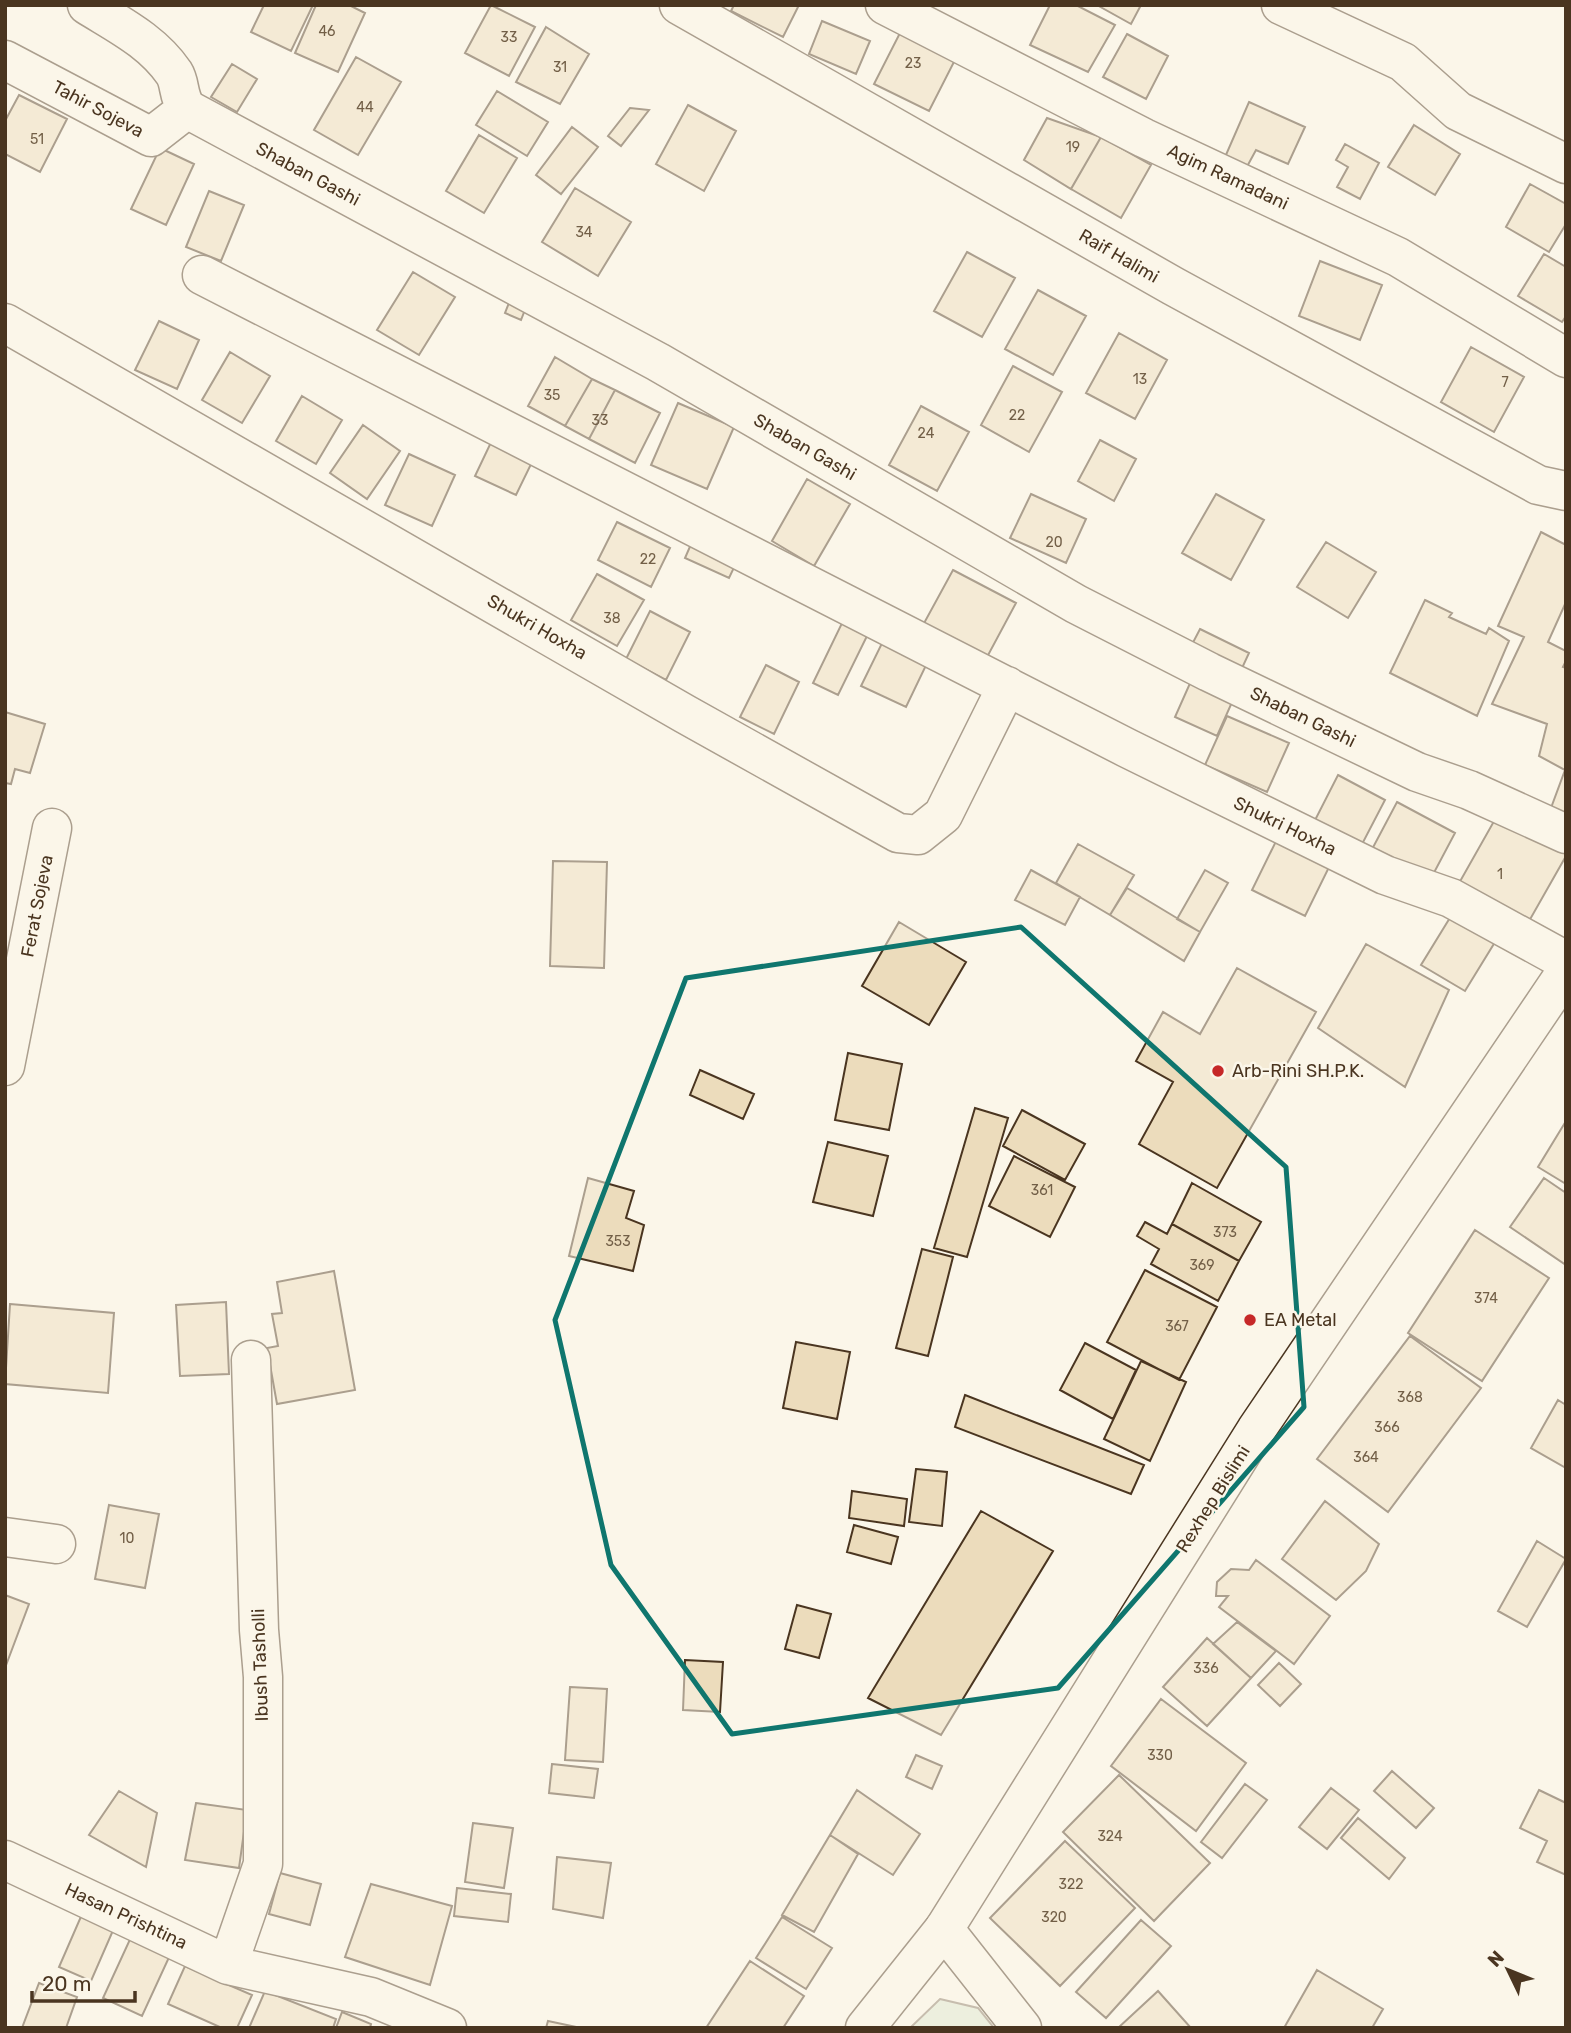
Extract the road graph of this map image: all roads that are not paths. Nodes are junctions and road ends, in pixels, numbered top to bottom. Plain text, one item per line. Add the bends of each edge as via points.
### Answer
1 (87, 5) edge
2 (679, 5) edge
3 (885, 5) edge
4 (1281, 5) edge
5 (5, 60) edge
6 (187, 109) junction
7 (1566, 164) edge
8 (202, 275) dead end
9 (5, 323) edge
10 (1566, 358) edge
11 (1566, 491) edge
12 (1007, 685) junction
13 (52, 828) dead end
14 (1566, 834) edge
15 (1566, 961) edge
16 (1566, 972) edge
17 (5, 1066) edge
18 (251, 1360) dead end
19 (5, 1537) edge
20 (56, 1544) dead end
21 (5, 1860) edge
22 (944, 1928) junction
23 (228, 1965) junction
24 (447, 2028) edge
25 (865, 2028) edge
26 (1021, 2028) edge

1 - 6 street via 142,37 176,75 179,99
2 - 11 street, Raif Halimi via 1173,286 1538,485
3 - 10 street, Agim Ramadani via 1144,138 1398,257
4 - 7 street via 1403,62 1458,111
5 - 6 street, Tahir Sojeva via 151,137
6 - 14 street, Shaban Gashi via 658,362 1076,604 1417,772
8 - 12 street, Shukri Hoxha
9 - 12 street, Shukri Hoxha via 898,833 918,835 943,815
12 - 15 street, Shukri Hoxha via 1385,875 1451,898
13 - 17 street, Ferat Sojeva
16 - 22 street, Rexhep Bislimi via 1256,1430
18 - 23 street, Ibush Tasholli via 263,1864
19 - 20 street
21 - 23 street, Hasan Prishtina
22 - 25 street, Rexhep Bislimi
22 - 26 street
23 - 24 street, Hasan Prishtina via 371,1997

